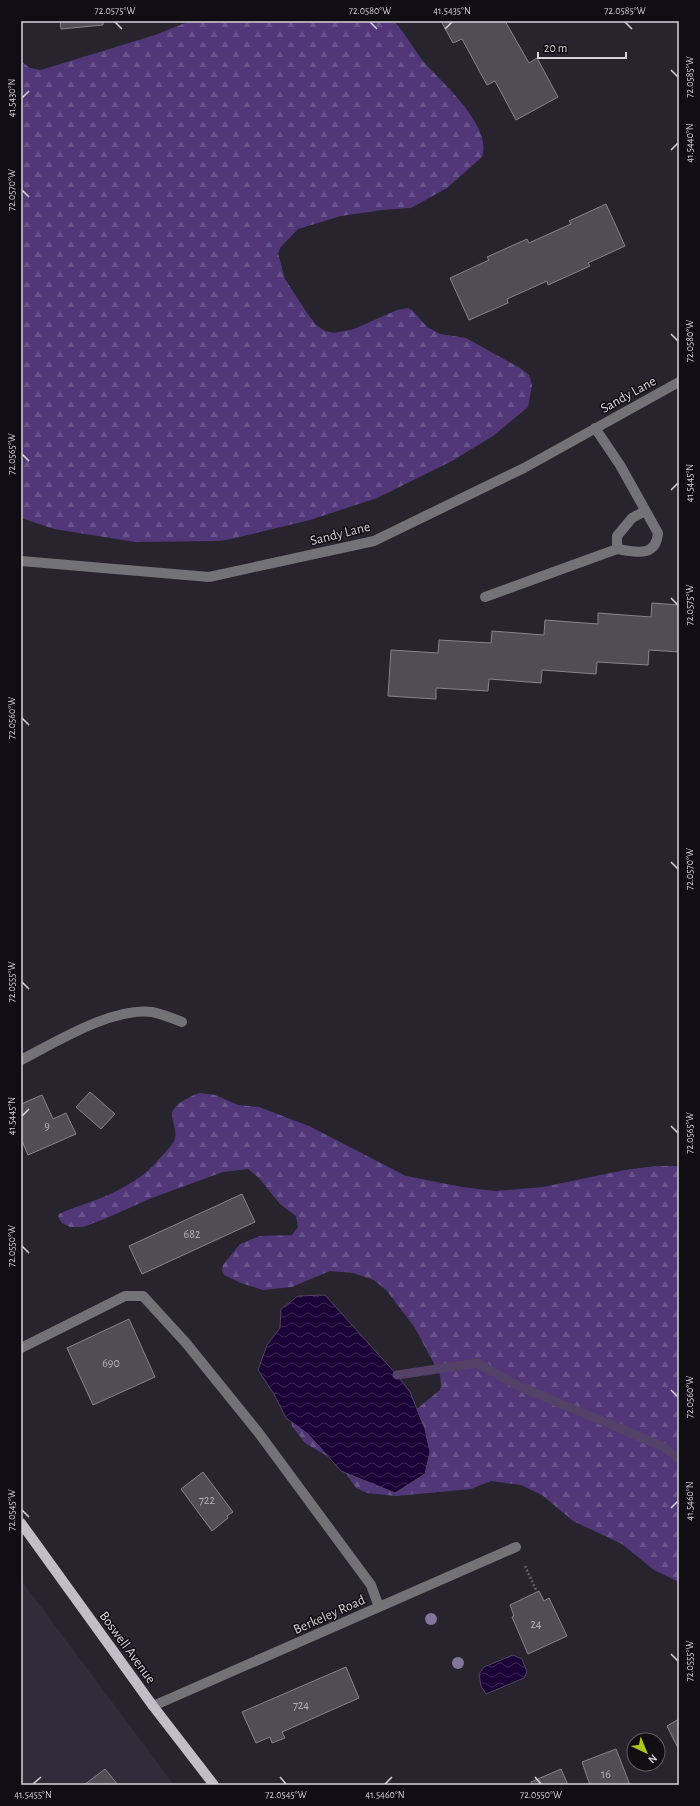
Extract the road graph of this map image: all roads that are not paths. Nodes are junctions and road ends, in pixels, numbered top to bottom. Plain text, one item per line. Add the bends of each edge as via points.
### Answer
1 (679, 382) edge
2 (595, 428) junction
3 (646, 511) junction
4 (617, 549) junction
5 (21, 561) edge
6 (485, 597) dead end
7 (182, 1022) dead end
8 (21, 1060) edge
9 (21, 1348) edge
10 (21, 1523) edge
11 (516, 1547) dead end
12 (379, 1607) junction
13 (153, 1706) junction
14 (214, 1785) edge

1 - 2 street, Sandy Lane
2 - 3 street via 620,464
2 - 5 street, Sandy Lane via 524,468 374,540 209,577
3 - 4 street via 632,518 617,536
3 - 4 street via 658,533 657,542 649,550 637,552
4 - 6 street
7 - 8 street via 153,1012 126,1014 75,1031
9 - 12 street via 125,1296 143,1296 186,1343 258,1432 371,1585
10 - 13 main road, Boswell Avenue
11 - 12 street, Berkeley Road
12 - 13 street, Berkeley Road
13 - 14 main road, Boswell Avenue

